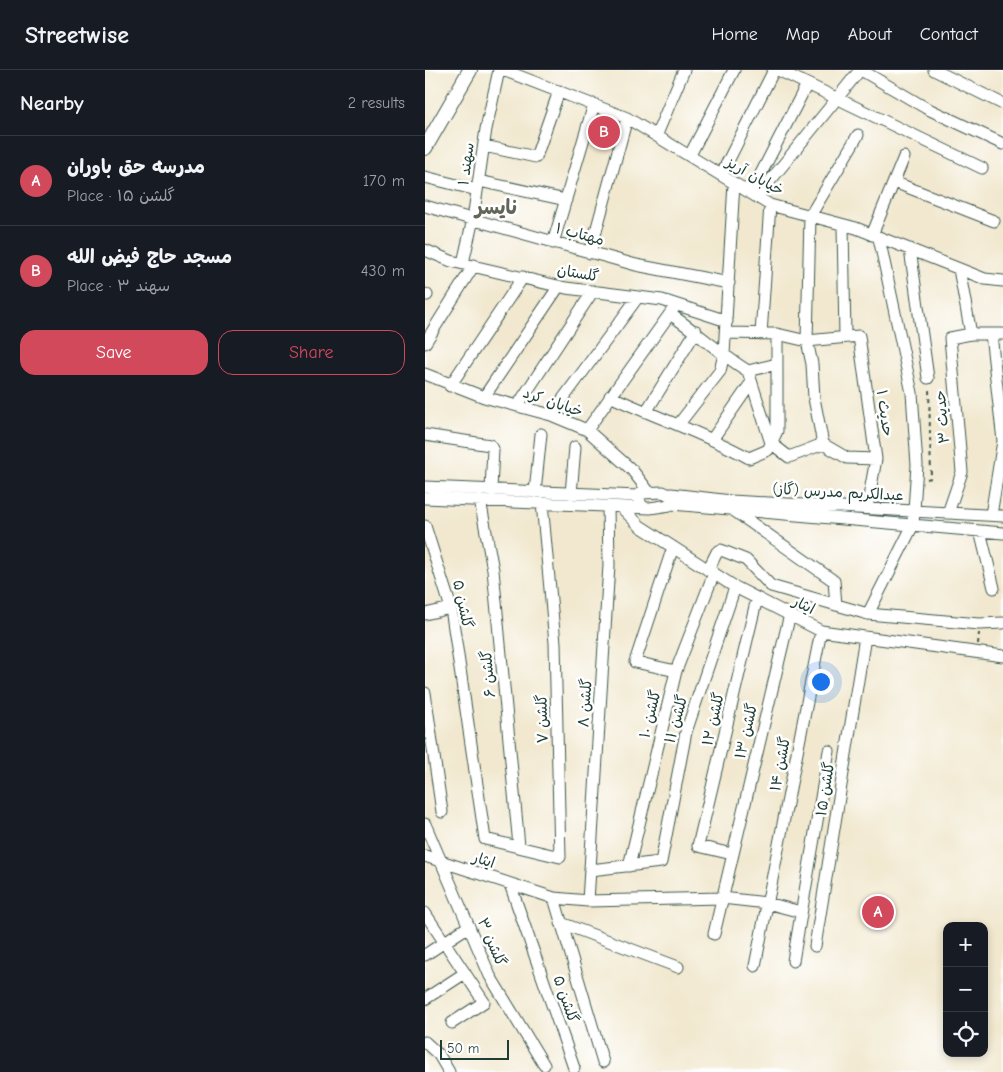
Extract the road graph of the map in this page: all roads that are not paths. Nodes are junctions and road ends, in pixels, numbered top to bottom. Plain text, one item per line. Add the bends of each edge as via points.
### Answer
1 (470, 70) edge
2 (499, 70) edge
3 (503, 70) edge
4 (684, 70) edge
5 (734, 70) edge
6 (776, 70) edge
7 (860, 70) edge
8 (934, 70) edge
9 (807, 84) junction
10 (559, 91) junction
11 (837, 99) junction
12 (594, 104) junction
13 (1003, 104) edge
14 (627, 118) junction
15 (429, 134) edge
16 (657, 134) junction
17 (858, 134) dead end
18 (1003, 144) edge
19 (484, 146) junction
20 (425, 148) edge
21 (690, 156) junction
22 (905, 157) dead end
23 (982, 168) dead end
24 (721, 175) junction
25 (425, 177) edge
26 (895, 182) junction
27 (734, 183) junction
28 (478, 186) junction
29 (754, 195) junction
30 (566, 200) junction
31 (770, 205) junction
32 (425, 206) edge
33 (810, 216) junction
34 (473, 219) junction
35 (994, 221) dead end
36 (843, 225) junction
37 (876, 236) junction
38 (553, 243) junction
39 (910, 249) junction
40 (425, 250) edge
41 (590, 253) junction
42 (469, 264) junction
43 (959, 269) junction
44 (523, 277) junction
45 (1002, 277) edge
46 (729, 283) junction
47 (559, 286) junction
48 (593, 291) junction
49 (638, 297) junction
50 (674, 309) junction
51 (726, 327) junction
52 (696, 332) junction
53 (761, 334) junction
54 (777, 334) junction
55 (971, 334) junction
56 (991, 334) junction
57 (1003, 334) edge
58 (845, 337) junction
59 (807, 341) junction
60 (425, 343) edge
61 (724, 356) junction
62 (777, 364) junction
63 (748, 371) junction
64 (425, 374) edge
65 (928, 378) road end
66 (751, 383) junction
67 (450, 386) junction
68 (610, 396) junction
69 (484, 397) junction
70 (518, 405) junction
71 (646, 412) junction
72 (551, 415) junction
73 (678, 425) junction
74 (587, 430) junction
75 (541, 434) dead end
76 (425, 435) edge
77 (713, 438) junction
78 (1003, 441) edge
79 (771, 443) junction
80 (823, 444) junction
81 (575, 446) dead end
82 (876, 460) junction
83 (425, 487) edge
84 (491, 490) junction
85 (535, 492) junction
86 (571, 494) junction
87 (425, 498) edge
88 (643, 498) junction
89 (672, 499) junction
90 (479, 500) junction
91 (542, 503) junction
92 (609, 506) junction
93 (621, 507) junction
94 (867, 508) junction
95 (732, 509) junction
96 (915, 511) junction
97 (948, 513) junction
98 (997, 516) edge
99 (913, 525) junction
100 (425, 526) edge
101 (980, 531) junction
102 (1003, 533) edge
103 (673, 547) junction
104 (711, 571) junction
105 (735, 587) junction
106 (995, 588) dead end
107 (757, 598) junction
108 (836, 605) junction
109 (451, 608) junction
110 (425, 614) edge
111 (789, 614) junction
112 (868, 614) junction
113 (1003, 623) edge
114 (821, 631) junction
115 (865, 637) junction
116 (1003, 656) edge
117 (676, 671) junction
118 (425, 693) edge
119 (829, 751) dead end
120 (443, 812) dead end
121 (425, 824) edge
122 (485, 839) joint
123 (519, 846) junction
124 (733, 854) junction
125 (425, 856) edge
126 (441, 862) junction
127 (629, 866) junction
128 (590, 870) junction
129 (510, 884) junction
130 (554, 898) junction
131 (722, 898) junction
132 (588, 901) junction
133 (767, 903) junction
134 (801, 912) junction
135 (425, 913) edge
136 (561, 923) junction
137 (469, 926) junction
138 (714, 934) dead end
139 (445, 942) junction
140 (815, 946) dead end
141 (425, 955) edge
142 (793, 961) dead end
143 (755, 966) dead end
144 (678, 967) dead end
145 (465, 972) junction
146 (425, 999) edge
147 (453, 1023) dead end
148 (425, 1042) edge
149 (603, 1062) dead end
150 (545, 1066) dead end
151 (574, 1068) dead end
152 (449, 1072) edge

1 - 15 main road
2 - 19 street, سهند ۱
3 - 10 street, خیابان آریز
4 - 16 street
5 - 21 street
6 - 9 street
6 - 24 street
7 - 11 street
7 - 18 street via 926,108
8 - 13 street
9 - 11 street
9 - 29 street
10 - 12 street, خیابان آریز
10 - 19 street via 536,157
11 - 23 street
11 - 29 street
12 - 14 street, خیابان آریز
12 - 30 street
14 - 16 street, خیابان آریز
14 - 41 street
15 - 20 main road
16 - 21 street, خیابان آریز
17 - 33 street
19 - 28 street, سهند ۱
21 - 24 street, خیابان آریز
22 - 26 street
24 - 27 street, خیابان آریز
25 - 28 street
26 - 35 street
26 - 37 street
27 - 29 street, خیابان آریز
27 - 46 street
28 - 30 street
28 - 34 street, سهند ۱
29 - 31 street, خیابان آریز
30 - 38 street
31 - 33 street, خیابان آریز
31 - 53 street
32 - 34 street, مهتاب ۱
33 - 36 street, خیابان آریز
33 - 59 street
34 - 38 street, مهتاب ۱
34 - 42 street, سهند ۱
36 - 37 street, خیابان آریز
36 - 58 street
37 - 39 street, خیابان آریز
37 - 96 street via 912,393
38 - 41 street, مهتاب ۱
39 - 43 street, خیابان آریز
39 - 65 street
40 - 42 street, گلستان
41 - 46 street, مهتاب ۱
42 - 44 street, گلستان
42 - 60 street, سهند ۱
43 - 45 street, خیابان آریز via 985,279
43 - 55 street
44 - 47 street, گلستان
44 - 67 street
46 - 51 street
47 - 48 street, گلستان
47 - 69 street
48 - 49 street, گلستان
48 - 70 street
49 - 50 street, گلستان via 662,300
49 - 72 street
50 - 51 street, گلستان
50 - 52 street
50 - 68 street
51 - 53 street, گلستان
51 - 61 street
52 - 61 street
52 - 71 street
53 - 54 street, گلستان
54 - 59 street, گلستان
54 - 62 street
55 - 56 street
55 - 97 street, حدیث ۳ via 950,338 962,472
56 - 57 street
56 - 78 street
58 - 59 street, گلستان
58 - 82 street, حدیث ۱ via 859,336
59 - 80 street
61 - 63 street
61 - 73 street via 719,371
62 - 63 street
62 - 79 street via 777,431
63 - 66 street
64 - 67 street, خیابان کرد
66 - 77 street
66 - 79 street
67 - 69 street, خیابان کرد
68 - 71 street
68 - 74 street
69 - 70 street, خیابان کرد
70 - 72 street, خیابان کرد
71 - 73 street
72 - 74 street, خیابان کرد
73 - 77 street
74 - 88 street, خیابان کرد via 632,470
75 - 85 street
76 - 84 street via 490,445 493,449
77 - 79 street via 749,458 767,450
78 - 98 street
79 - 80 street via 789,457
80 - 82 street via 847,458
81 - 86 street
82 - 94 street, حدیث ۱
83 - 84 street
84 - 85 street
85 - 86 street
86 - 88 street
87 - 90 street
88 - 89 street via 663,492
88 - 89 street via 662,508
88 - 93 street
89 - 94 street, عبدالکریم مدرس (گاز)
89 - 95 street, عبدالکریم مدرس (گاز)
90 - 91 street
90 - 123 street, گلشن ۶ via 493,570
91 - 92 street
91 - 123 street, گلشن ۷ via 555,643 560,857
92 - 93 street
92 - 128 street, گلشن ۸ via 609,565
93 - 103 street, ایثار via 640,526
94 - 96 street, عبدالکریم مدرس (گاز)
95 - 99 street, عبدالکریم مدرس (گاز)
95 - 108 street via 834,580
96 - 97 street, عبدالکریم مدرس (گاز)
96 - 99 street
97 - 98 street, عبدالکریم مدرس (گاز)
99 - 101 street, عبدالکریم مدرس (گاز)
99 - 112 street
100 - 109 street, گلشن ۵
101 - 102 street, عبدالکریم مدرس (گاز)
101 - 106 street
103 - 104 street, ایثار
103 - 117 street via 635,662
104 - 105 street, ایثار
104 - 108 street, گلشن ۱۰ via 717,552 721,550 746,560 771,586
104 - 117 street, گلشن ۱۰
105 - 107 street, ایثار
105 - 127 street, گلشن ۱۱ via 686,732 661,862
107 - 111 street, ایثار
107 - 124 street, گلشن ۱۲ via 698,846
108 - 112 street
109 - 110 street
109 - 122 street, گلشن ۵
111 - 114 street, ایثار
111 - 124 street, گلشن ۱۳
112 - 113 street via 979,624
114 - 115 street, ایثار
114 - 133 street, گلشن ۱۴
115 - 116 street, ایثار
115 - 140 street, گلشن ۱۵
117 - 127 street, گلشن ۱۰
118 - 120 street
119 - 134 street
121 - 126 street, گلشن ۳
122 - 123 street, گلشن ۷
124 - 131 street, گلشن ۱۳
125 - 126 street, ایثار
126 - 129 street, ایثار
126 - 137 street, گلشن ۳
127 - 128 street
128 - 132 street, گلشن ۸
129 - 130 street, ایثار
129 - 151 street, گلشن ۵
130 - 132 street, ایثار
130 - 136 street
131 - 132 street, ایثار
131 - 133 street, ایثار
131 - 138 street, گلشن ۱۳
133 - 134 street, ایثار
133 - 143 street, گلشن ۱۴
134 - 142 street
135 - 139 street
136 - 144 street
136 - 149 street
137 - 139 street
137 - 150 street, گلشن ۳ via 490,976
139 - 141 street
139 - 145 street
145 - 146 street
145 - 147 street via 484,1002
148 - 152 street via 439,1055

